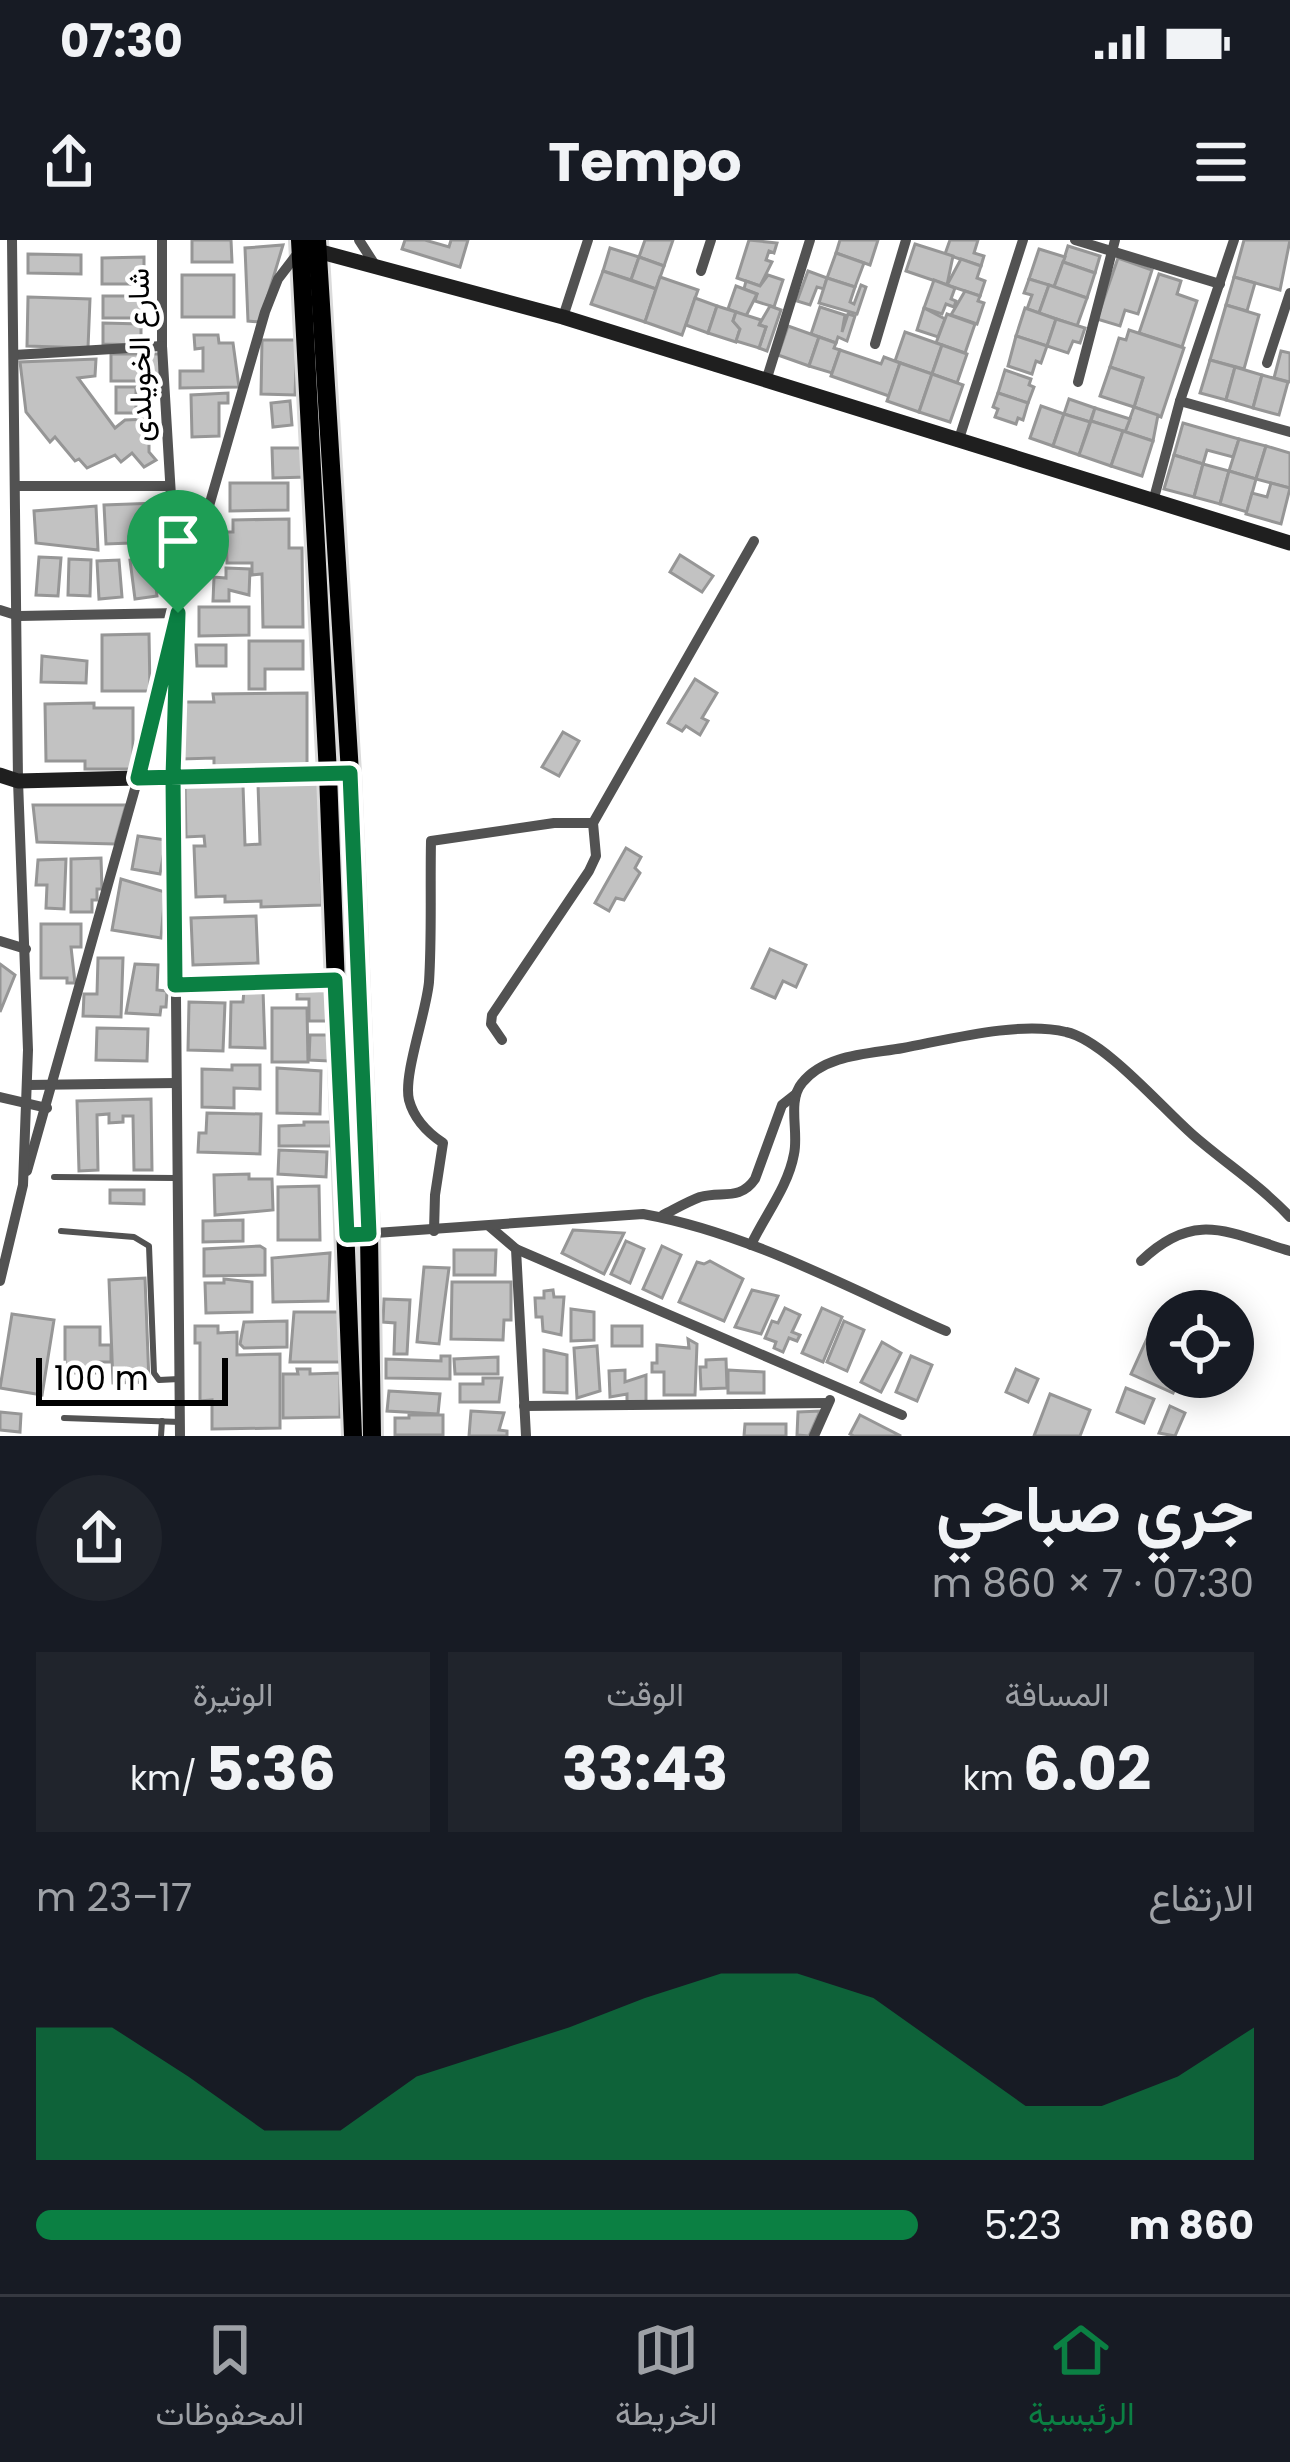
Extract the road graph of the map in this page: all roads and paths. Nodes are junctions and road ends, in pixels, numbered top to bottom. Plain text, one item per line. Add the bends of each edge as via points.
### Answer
1 (12, 240) edge
2 (162, 240) edge
3 (359, 240) edge
4 (588, 240) edge
5 (711, 240) edge
6 (810, 240) edge
7 (906, 240) edge
8 (1023, 240) edge
9 (1075, 240) edge
10 (1234, 240) edge
11 (309, 245) edge
12 (1113, 246) edge
13 (375, 265) junction
14 (700, 272) dead end
15 (1220, 284) junction
16 (1290, 292) edge
17 (6, 297) edge
18 (563, 317) junction
19 (875, 344) dead end
20 (162, 346) junction
21 (14, 355) junction
22 (1267, 363) dead end
23 (766, 381) junction
24 (1078, 382) dead end
25 (1180, 401) junction
26 (1290, 432) edge
27 (958, 442) junction
28 (0, 458) edge
29 (16, 463) junction
30 (168, 486) junction
31 (16, 487) junction
32 (1154, 498) junction
33 (754, 541) dead end
34 (1290, 543) edge
35 (0, 610) edge
36 (178, 613) junction
37 (19, 616) junction
38 (350, 773) junction
39 (328, 774) junction
40 (0, 775) edge
41 (173, 777) junction
42 (138, 778) junction
43 (18, 781) junction
44 (593, 824) junction
45 (0, 941) edge
46 (26, 949) junction
47 (335, 980) junction
48 (175, 985) junction
49 (502, 1040) dead end
50 (176, 1083) junction
51 (28, 1085) junction
52 (53, 1086) junction
53 (796, 1094) junction
54 (0, 1097) edge
55 (27, 1106) junction
56 (47, 1108) junction
57 (54, 1177) dead end
58 (177, 1178) junction
59 (23, 1185) junction
60 (660, 1217) junction
61 (1290, 1217) edge
62 (489, 1226) junction
63 (61, 1231) dead end
64 (434, 1231) junction
65 (369, 1234) junction
66 (347, 1235) junction
67 (6, 1237) edge
68 (752, 1245) junction
69 (516, 1249) junction
70 (1290, 1251) edge
71 (3, 1258) edge
72 (1141, 1261) dead end
73 (0, 1281) edge
74 (946, 1331) dead end
75 (179, 1379) junction
76 (836, 1386) junction
77 (829, 1403) junction
78 (524, 1406) junction
79 (902, 1415) dead end
80 (64, 1418) dead end
81 (127, 1420) junction
82 (162, 1421) junction
83 (180, 1422) junction
84 (127, 1436) edge
85 (161, 1436) edge
86 (180, 1436) edge
87 (353, 1436) edge
88 (372, 1436) edge
89 (526, 1436) edge
90 (814, 1436) edge

1 - 17 street
2 - 20 street, شارع الخويلدى
3 - 13 street
4 - 18 street
5 - 14 street
6 - 23 street
7 - 19 street
8 - 27 street
9 - 12 street
10 - 15 street
11 - 13 street
11 - 36 street via 278,279 266,312
11 - 38 main road
11 - 39 main road
12 - 15 street
12 - 24 street
13 - 18 street
15 - 25 street
16 - 22 street
17 - 21 street
18 - 23 street
20 - 21 street
20 - 30 street, شارع الخويلدى
21 - 29 street
23 - 27 street
25 - 26 street
25 - 32 street
27 - 32 street
28 - 29 street
29 - 31 street
30 - 31 street
30 - 36 street, شارع الخويلدى
31 - 37 street
32 - 34 street
33 - 44 street
35 - 37 street
36 - 37 street
36 - 41 street
36 - 42 street
37 - 43 street
38 - 39 street
38 - 65 main road
39 - 41 street
39 - 47 main road
40 - 43 street
41 - 42 street
41 - 48 street
42 - 43 street
42 - 52 street
43 - 46 street
44 - 49 street via 589,871 492,1015
44 - 64 street via 431,842 429,984 406,1079 413,1112 443,1143
45 - 46 street
46 - 51 street
47 - 48 street
47 - 66 main road
48 - 50 street
50 - 52 street
50 - 58 street
51 - 52 street
51 - 55 street
52 - 56 street
53 - 60 street via 782,1105 747,1190 696,1198
53 - 61 street via 814,1073 851,1056 977,1034 1062,1030 1104,1050
53 - 68 street via 791,1169
54 - 55 street
55 - 56 street
55 - 59 street
56 - 59 street
57 - 58 lane
58 - 75 street
59 - 67 street
60 - 62 street
60 - 68 street
62 - 64 street
62 - 69 street
63 - 75 lane via 134,1237 149,1246 154,1373
64 - 65 street
65 - 66 street
65 - 88 main road
66 - 87 main road
67 - 71 street
68 - 74 street
69 - 76 street
69 - 78 street
70 - 72 street via 1202,1228 1173,1235
71 - 73 street
75 - 83 street
76 - 77 street
76 - 79 street
77 - 78 street
77 - 90 street
78 - 89 street
80 - 81 lane
81 - 82 lane
81 - 84 lane
82 - 83 lane
82 - 85 lane
83 - 86 street

